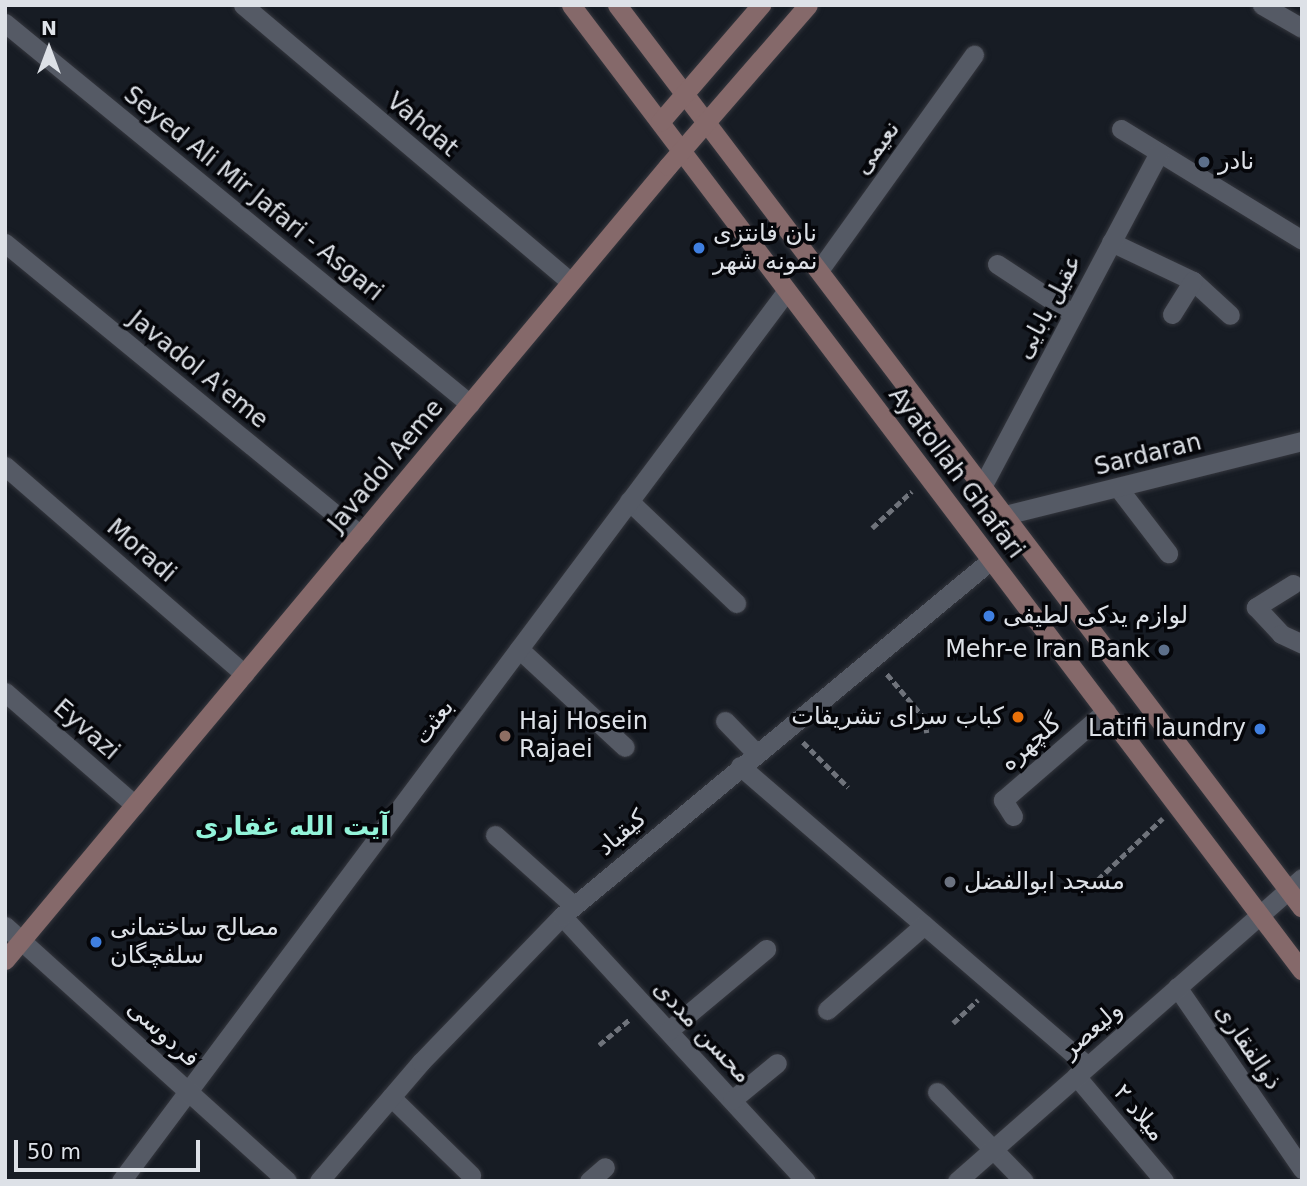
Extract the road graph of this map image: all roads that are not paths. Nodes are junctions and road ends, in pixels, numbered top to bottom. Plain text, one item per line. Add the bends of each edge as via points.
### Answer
1 (243, 5) edge
2 (571, 5) edge
3 (617, 5) edge
4 (761, 5) edge
5 (808, 5) edge
6 (1262, 5) edge
7 (5, 23) edge
8 (1302, 28) edge
9 (974, 55) dead end
10 (684, 94) junction
11 (660, 122) junction
12 (706, 122) junction
13 (1121, 129) dead end
14 (681, 150) junction
15 (1159, 153) junction
16 (1302, 240) edge
17 (1111, 242) junction
18 (5, 243) edge
19 (997, 264) dead end
20 (820, 269) junction
21 (1193, 281) junction
22 (571, 282) junction
23 (785, 293) junction
24 (1073, 314) junction
25 (1172, 314) dead end
26 (1230, 315) dead end
27 (470, 404) junction
28 (1302, 441) edge
29 (5, 466) edge
30 (983, 485) junction
31 (1119, 489) junction
32 (629, 501) junction
33 (1005, 515) junction
34 (360, 535) junction
35 (1168, 553) dead end
36 (991, 560) junction
37 (1293, 584) dead end
38 (736, 603) dead end
39 (1302, 644) edge
40 (519, 649) junction
41 (244, 674) junction
42 (5, 692) edge
43 (1105, 712) junction
44 (725, 721) dead end
45 (625, 747) dead end
46 (756, 753) junction
47 (740, 766) junction
48 (135, 805) junction
49 (1013, 816) dead end
50 (495, 835) dead end
51 (1295, 884) edge
52 (1302, 908) edge
53 (568, 911) junction
54 (1259, 915) junction
55 (924, 925) junction
56 (5, 926) edge
57 (22, 940) junction
58 (766, 949) dead end
59 (5, 960) edge
60 (1302, 971) edge
61 (1178, 988) junction
62 (827, 1010) dead end
63 (668, 1031) junction
64 (777, 1063) dead end
65 (1082, 1071) junction
66 (189, 1090) junction
67 (937, 1093) dead end
68 (391, 1097) junction
69 (732, 1100) junction
70 (995, 1148) junction
71 (605, 1167) dead end
72 (1302, 1169) edge
73 (471, 1175) dead end
74 (121, 1181) edge
75 (287, 1181) edge
76 (319, 1181) edge
77 (589, 1181) edge
78 (806, 1181) edge
79 (957, 1181) edge
80 (1024, 1181) edge
81 (1164, 1181) edge

1 - 22 street, Vahdat
2 - 11 main road, Ayatollah Ghafari
3 - 10 main road, Ayatollah Ghafari
4 - 10 main road
5 - 12 main road, Javadol Aeme
6 - 8 street
7 - 27 street, Seyed Ali Mir Jafari - Asgari
9 - 20 street, نعیمی
10 - 11 main road
10 - 12 main road, Ayatollah Ghafari
11 - 14 main road, Ayatollah Ghafari
12 - 14 main road, Javadol Aeme
12 - 20 main road, Ayatollah Ghafari
13 - 15 street
14 - 22 main road, Javadol Aeme
14 - 23 main road, Ayatollah Ghafari
15 - 16 street
15 - 17 street, عقیل بابایی
17 - 21 street
17 - 24 street, عقیل بابایی
18 - 34 street, Javadol A'eme
19 - 24 street
20 - 30 main road, Ayatollah Ghafari
21 - 25 street
21 - 26 street
22 - 27 main road, Javadol Aeme
23 - 32 street, بعثت
23 - 36 main road, Ayatollah Ghafari
24 - 30 street, عقیل بابایی
27 - 34 main road, Javadol Aeme
28 - 31 street, Sardaran
29 - 41 street, Moradi
30 - 33 main road, Ayatollah Ghafari
31 - 33 street, Sardaran
31 - 35 street
32 - 38 street
32 - 40 street, بعثت
33 - 51 main road, Ayatollah Ghafari
34 - 41 main road, Javadol Aeme
36 - 43 main road, Ayatollah Ghafari
36 - 46 street, کیقباد
37 - 39 street via 1256,607 1281,634
40 - 45 street
40 - 66 street, بعثت
41 - 48 main road, Javadol Aeme
42 - 48 street, Eyvazi
43 - 49 street, گلچهره via 1003,800
43 - 54 main road, Ayatollah Ghafari
44 - 46 street
46 - 47 street, کیقباد
47 - 53 street, کیقباد
47 - 55 street
48 - 57 main road, Javadol Aeme
50 - 53 street, محسن مددی
51 - 52 main road, Ayatollah Ghafari
51 - 54 street, ولیعصر
53 - 63 street, محسن مددی
53 - 68 street, کیقباد
54 - 60 main road, Ayatollah Ghafari
54 - 61 street, ولیعصر
55 - 62 street
55 - 65 street
56 - 57 street, فردوسی
57 - 59 main road, Javadol Aeme
57 - 66 street, فردوسی
58 - 63 street
61 - 65 street, ولیعصر
61 - 72 street, ذوالفقاری
63 - 69 street, محسن مددی
64 - 69 street
65 - 70 street, ولیعصر
65 - 81 street, میلاد ۲
66 - 74 street, بعثت
66 - 75 street, فردوسی
67 - 70 street
68 - 73 street
68 - 76 street, کیقباد
69 - 78 street, محسن مددی
70 - 79 street, ولیعصر
70 - 80 street
71 - 77 street

